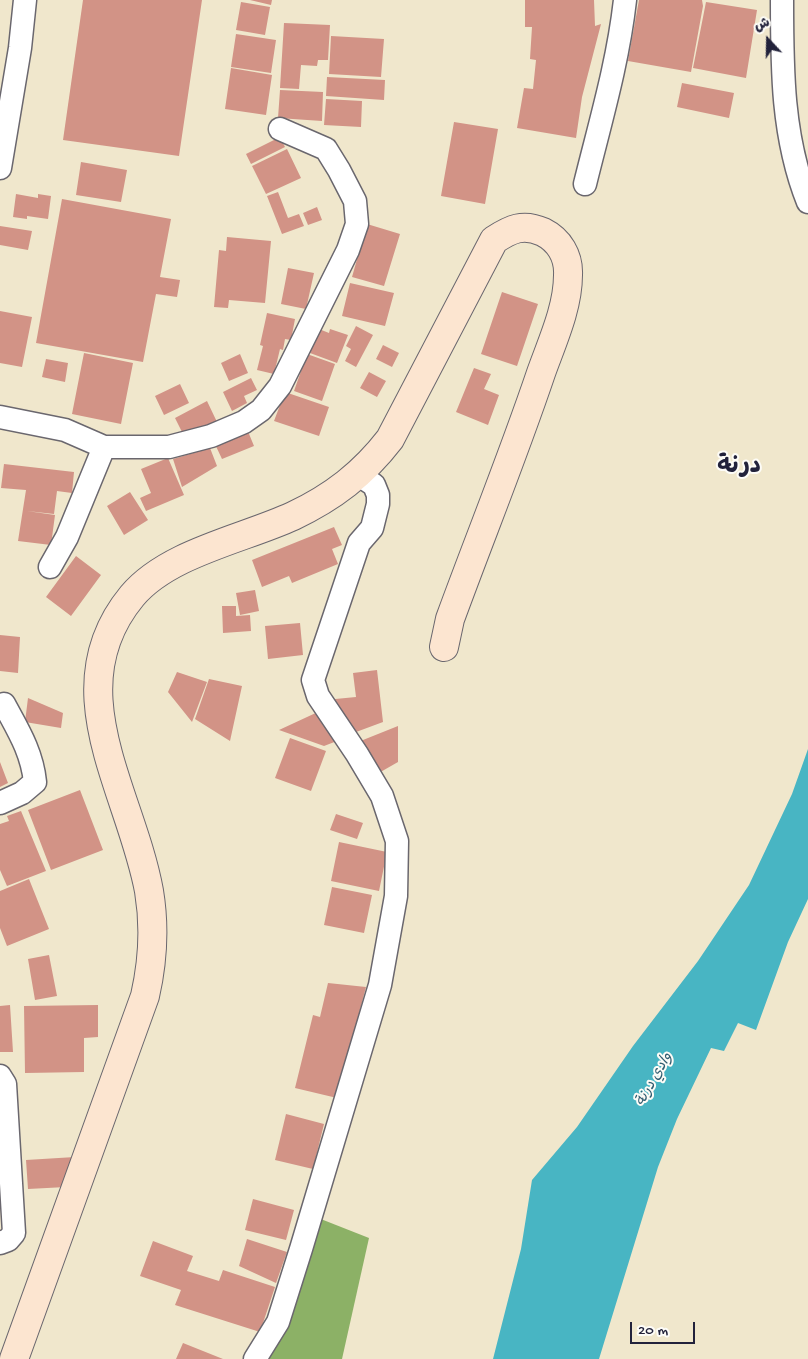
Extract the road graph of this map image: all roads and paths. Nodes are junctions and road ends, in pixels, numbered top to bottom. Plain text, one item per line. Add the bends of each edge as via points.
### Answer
1 (25, 0) edge
2 (625, 0) edge
3 (782, 0) edge
4 (10, 46) edge
5 (280, 129) dead end
6 (0, 168) edge
7 (585, 184) dead end
8 (808, 202) edge
9 (0, 417) edge
10 (104, 447) junction
11 (359, 475) junction
12 (50, 567) dead end
13 (444, 647) dead end
14 (4, 704) dead end
15 (0, 804) edge
16 (0, 1076) edge
17 (0, 1243) edge
18 (14, 1359) edge
19 (255, 1359) edge

1 - 4 street
2 - 7 street via 621,37
3 - 8 street via 785,107 796,164
4 - 6 street
5 - 10 street via 326,149 355,201 357,224 348,250 280,386 256,414 211,436 169,447
9 - 10 street via 65,430
10 - 12 street via 67,537
11 - 13 street via 390,439 494,240 512,229 526,228 552,236 565,253 568,273 565,301 521,431 450,619
11 - 18 street via 319,503 157,574 133,596 114,623 102,653 97,685 99,718 148,891 153,949 144,996
11 - 19 street via 374,485 378,495 376,515 372,528 359,543 313,680 318,696 382,796 397,841 396,896 380,985 301,1249 278,1322
14 - 15 street via 34,764 35,782 22,794
16 - 17 street via 5,1084 14,1233

